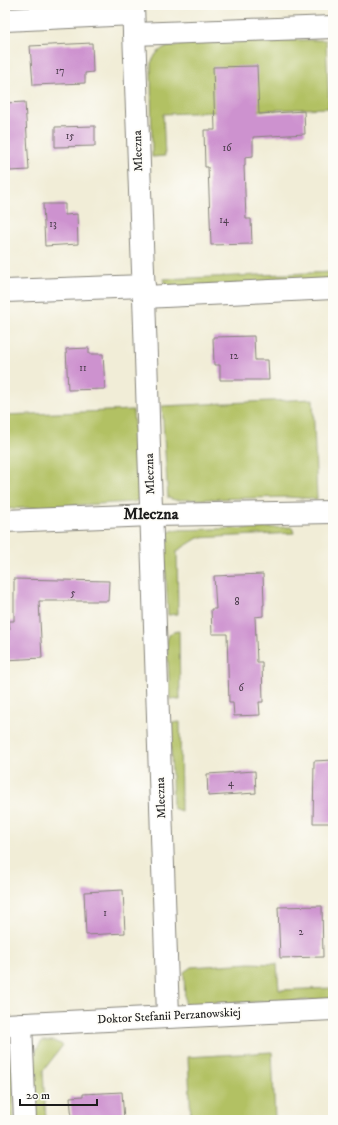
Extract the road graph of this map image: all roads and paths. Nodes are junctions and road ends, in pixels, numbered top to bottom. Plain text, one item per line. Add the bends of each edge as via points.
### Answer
1 (133, 18) edge
2 (5, 20) edge
3 (333, 27) edge
4 (333, 288) edge
5 (5, 291) edge
6 (144, 291) junction
7 (333, 512) edge
8 (152, 515) junction
9 (5, 521) edge
10 (333, 1009) edge
11 (168, 1016) junction
12 (13, 1024) edge
13 (25, 1120) edge

1 - 2 street
1 - 3 street
1 - 6 street, Mleczna
4 - 6 street
5 - 6 street
6 - 8 street, Mleczna
7 - 8 street
8 - 9 street
8 - 11 street, Mleczna
10 - 11 street, Doktor Stefanii Perzanowskiej
11 - 12 street, Doktor Stefanii Perzanowskiej
12 - 13 street

